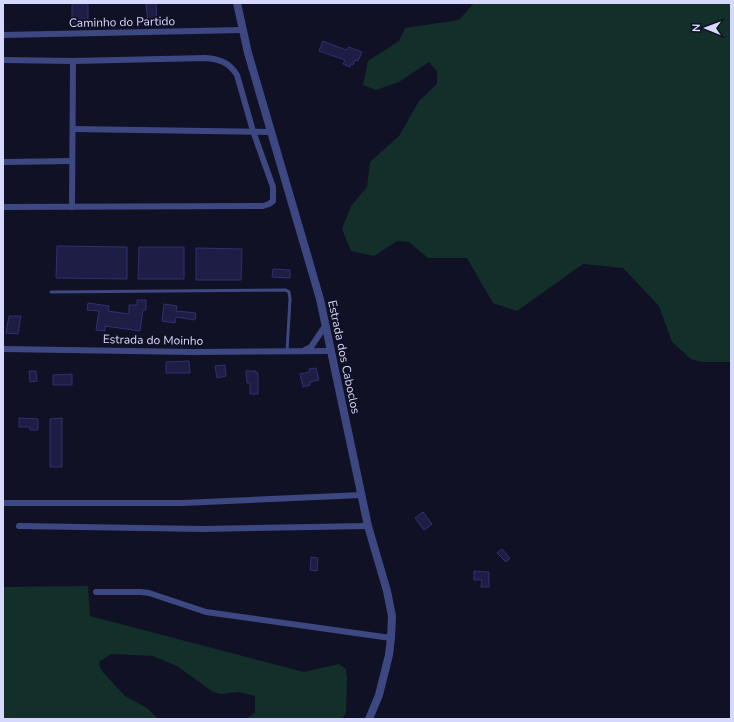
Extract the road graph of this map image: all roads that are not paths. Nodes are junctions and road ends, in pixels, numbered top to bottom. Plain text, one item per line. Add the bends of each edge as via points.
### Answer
1 (237, 3) edge
2 (242, 30) junction
3 (3, 35) edge
4 (3, 60) edge
5 (73, 61) junction
6 (73, 129) junction
7 (253, 131) junction
8 (272, 132) junction
9 (72, 161) junction
10 (3, 162) edge
11 (3, 207) edge
12 (72, 207) junction
13 (51, 292) dead end
14 (326, 328) junction
15 (3, 349) edge
16 (287, 351) junction
17 (303, 351) junction
18 (330, 351) junction
19 (362, 495) junction
20 (3, 503) edge
21 (19, 526) dead end
22 (368, 526) junction
23 (96, 592) dead end
24 (391, 638) junction
25 (370, 719) edge

1 - 2 street, Estrada dos Caboclos
2 - 3 street, Caminho do Partido
2 - 8 street, Estrada dos Caboclos
4 - 5 street
5 - 6 street
5 - 7 street via 210,58 225,61 237,75
6 - 7 street
6 - 9 street
7 - 8 street
7 - 12 street via 273,187 273,201 269,204
8 - 14 street, Estrada dos Caboclos
9 - 10 street
9 - 12 street
11 - 12 street
13 - 16 lane via 286,290 290,299
14 - 17 street via 311,347
14 - 18 street, Estrada dos Caboclos
15 - 16 street, Estrada do Moinho
16 - 17 street, Estrada do Moinho
17 - 18 street, Estrada do Moinho
18 - 19 street, Estrada dos Caboclos
19 - 20 street via 182,503
19 - 22 street, Estrada dos Caboclos
21 - 22 street via 202,529
22 - 24 street, Estrada dos Caboclos via 387,591 392,616
23 - 24 street via 145,593 206,612
24 - 25 street, Estrada dos Caboclos via 379,695

